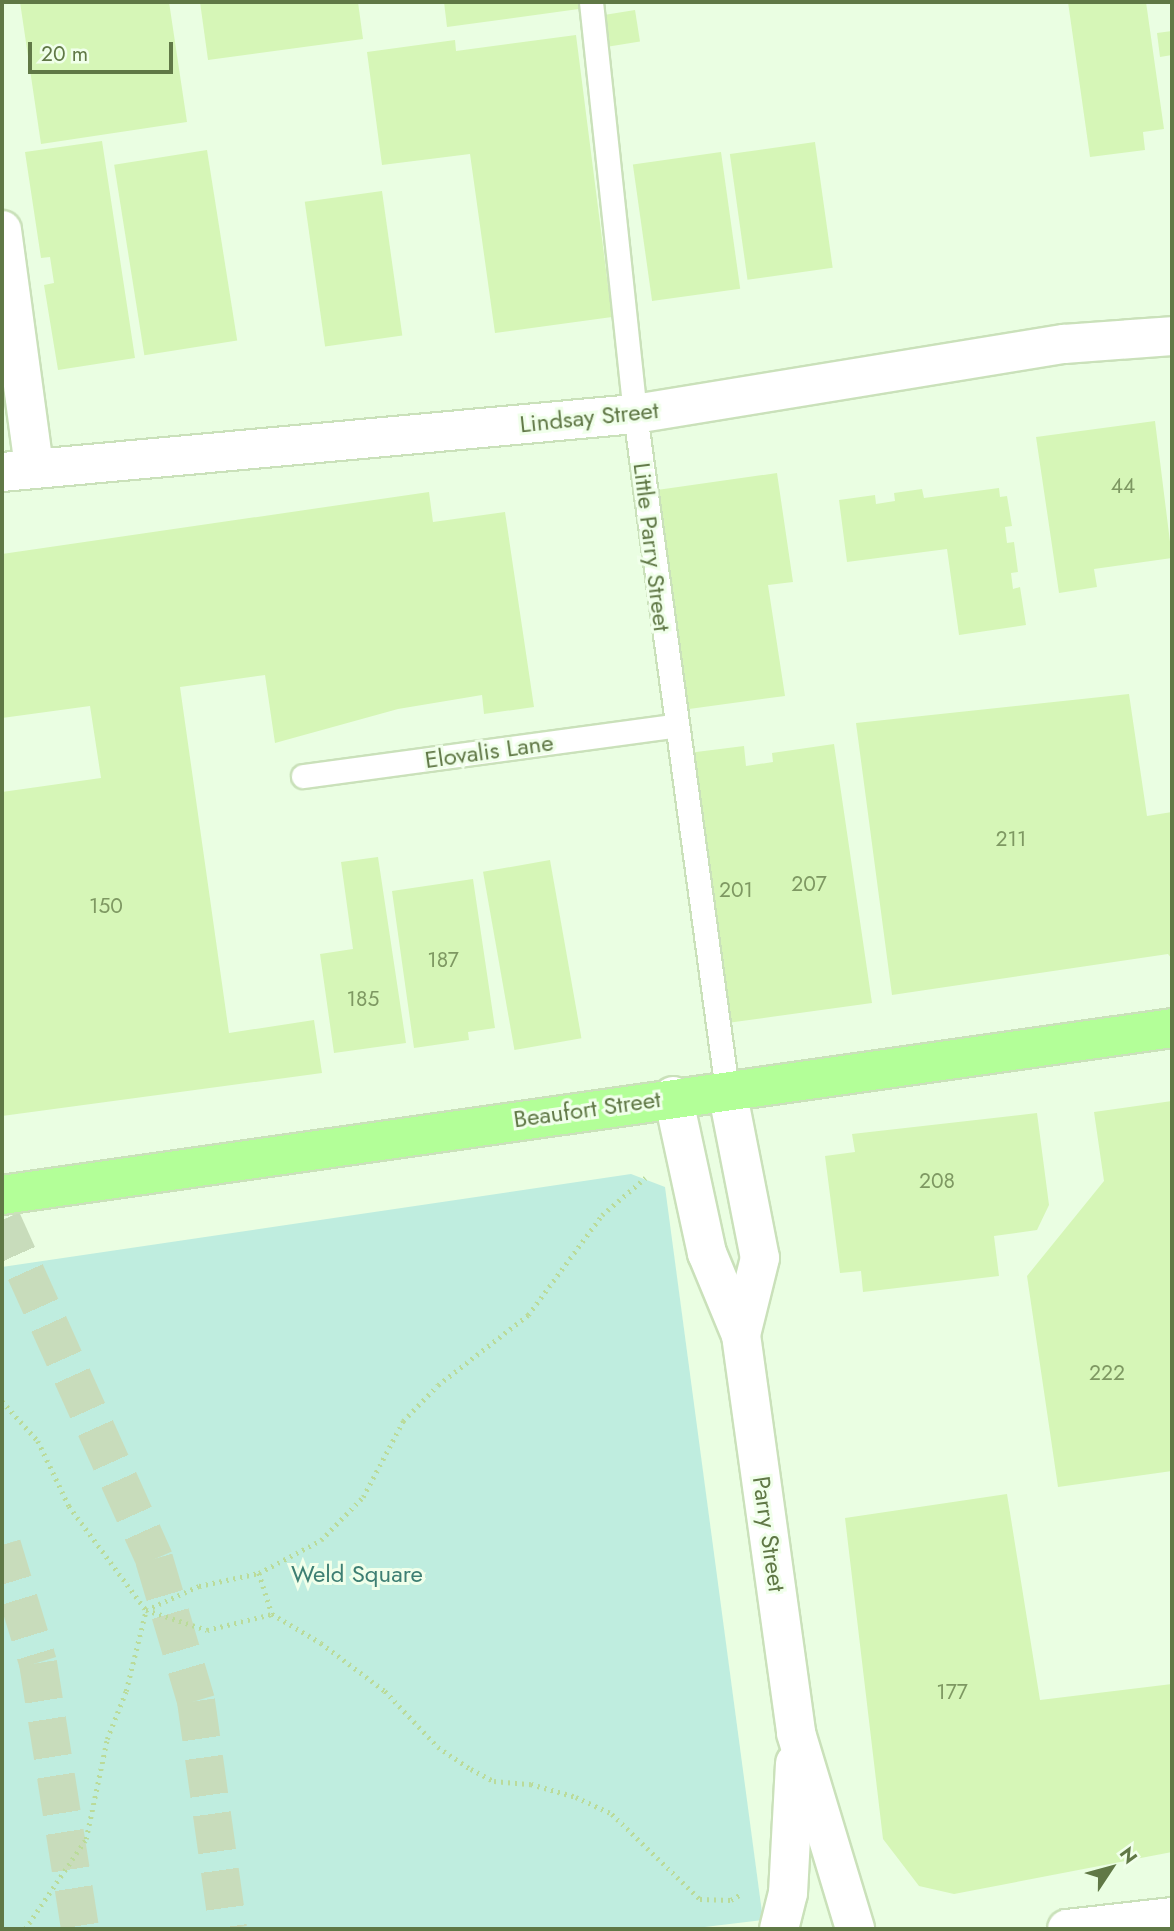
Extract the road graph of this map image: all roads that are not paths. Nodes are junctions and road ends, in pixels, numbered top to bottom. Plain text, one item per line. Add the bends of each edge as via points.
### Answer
1 (591, 2) edge
2 (2, 230) edge
3 (1172, 336) edge
4 (635, 414) junction
5 (18, 469) edge
6 (675, 726) junction
7 (303, 776) dead end
8 (1172, 1028) edge
9 (727, 1090) junction
10 (673, 1096) junction
11 (2, 1195) edge
12 (741, 1335) junction
13 (796, 1733) junction
14 (1172, 1917) edge
15 (779, 1929) edge
16 (855, 1929) edge
17 (1067, 1929) edge

1 - 4 lane, Little Parry Street
2 - 5 street
3 - 4 street, Lindsay Street via 1064,344
4 - 5 street, Lindsay Street
4 - 6 lane, Little Parry Street
6 - 7 lane, Elovalis Lane
6 - 9 lane, Little Parry Street
8 - 9 main road, Beaufort Street
9 - 10 main road, Beaufort Street
9 - 12 street, Parry Street via 760,1258
10 - 11 main road, Beaufort Street
10 - 12 street, Parry Street via 707,1254
12 - 13 street, Parry Street
13 - 15 street, Parry Street via 788,1893
13 - 16 street, Parry Street
14 - 17 street

